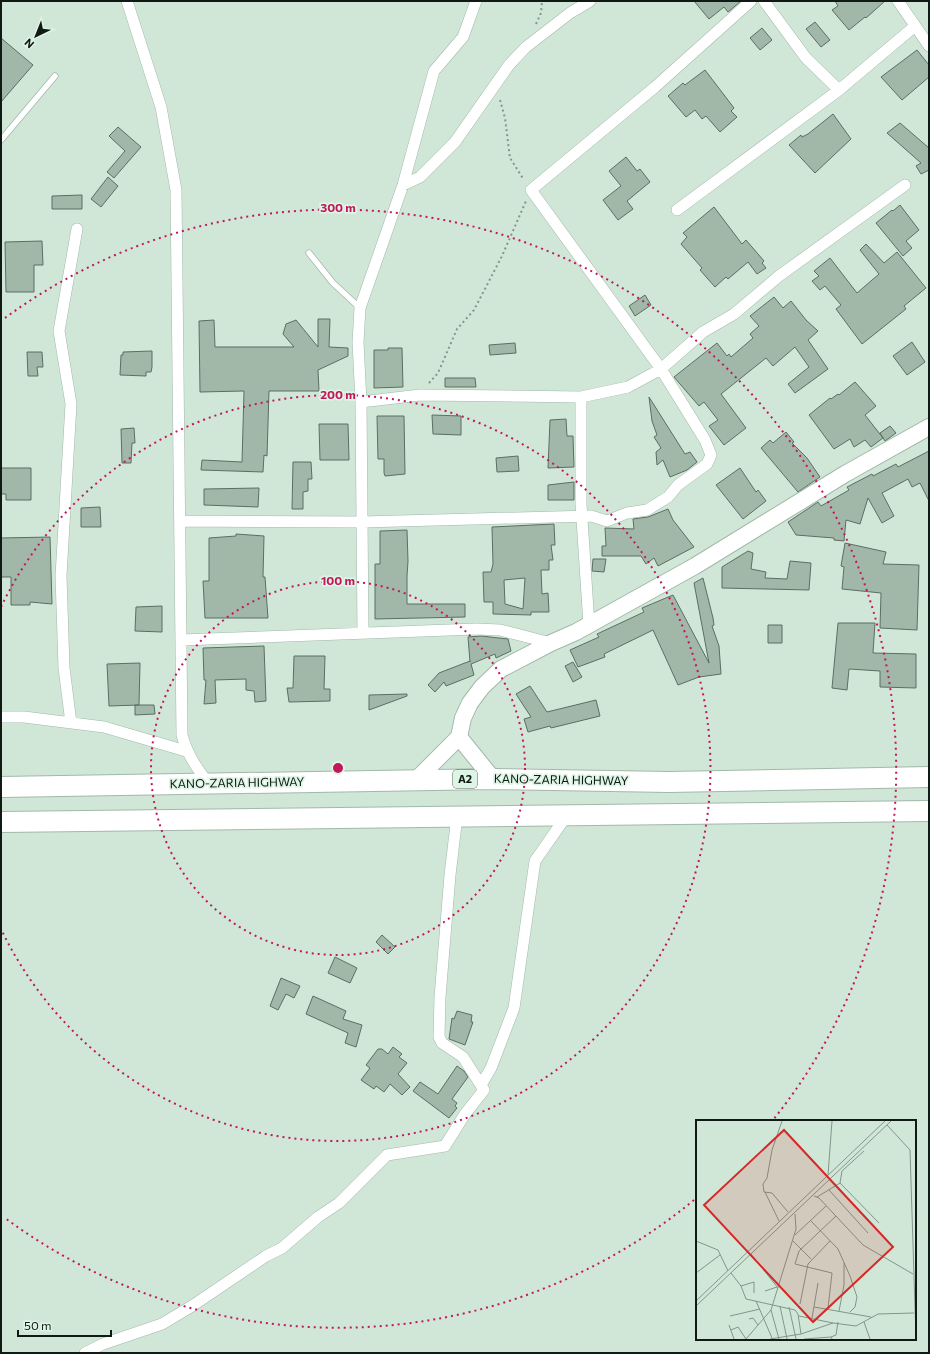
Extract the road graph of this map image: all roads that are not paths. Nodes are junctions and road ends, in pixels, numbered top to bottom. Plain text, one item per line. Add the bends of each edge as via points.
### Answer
1 (127, 1) edge
2 (476, 1) edge
3 (590, 1) edge
4 (751, 1) edge
5 (764, 1) edge
6 (898, 1) edge
7 (915, 26) junction
8 (929, 46) edge
9 (55, 76) dead end
10 (839, 90) junction
11 (1, 140) edge
12 (403, 185) junction
13 (905, 185) dead end
14 (677, 210) dead end
15 (77, 229) dead end
16 (309, 253) dead end
17 (360, 308) junction
18 (661, 369) junction
19 (581, 396) junction
20 (361, 402) junction
21 (929, 427) edge
22 (581, 517) junction
23 (180, 522) junction
24 (362, 522) junction
25 (589, 625) junction
26 (363, 633) junction
27 (181, 640) junction
28 (551, 643) junction
29 (1, 717) edge
30 (72, 723) junction
31 (459, 737) junction
32 (186, 751) junction
33 (929, 772) edge
34 (929, 777) edge
35 (493, 779) junction
36 (416, 780) junction
37 (668, 782) junction
38 (208, 783) junction
39 (1, 787) edge
40 (929, 811) edge
41 (669, 814) junction
42 (567, 815) junction
43 (457, 816) junction
44 (1, 822) edge
45 (481, 1085) junction
46 (85, 1353) edge

1 - 23 street via 161,107 176,190
2 - 12 street via 463,37 434,71
3 - 12 street via 526,47 509,65 454,142 420,177
4 - 18 street via 655,87 531,190
5 - 10 street via 806,58
6 - 7 street
7 - 8 street
7 - 10 street
9 - 11 lane
10 - 14 street
12 - 17 street
13 - 18 street via 779,276 734,314 703,332
15 - 30 street via 59,331 71,404 62,576 64,668
16 - 17 lane via 333,283
17 - 20 street via 358,342
18 - 19 street via 628,387
18 - 22 street via 705,440 711,455 707,464 678,485 668,497 647,510 627,513 608,520 591,516
19 - 20 street via 420,395
19 - 22 street
20 - 24 street
21 - 25 street via 845,474 695,566
22 - 24 street
22 - 25 street
23 - 24 street
23 - 27 street
24 - 26 street
25 - 28 street
26 - 27 street
26 - 28 street via 500,630
27 - 32 street via 182,734
28 - 31 street via 501,670 482,687 470,703
29 - 30 street
30 - 32 street via 104,727
31 - 35 street
31 - 36 street
32 - 38 street
33 - 34 street
34 - 37 highway, KANO-ZARIA HIGHWAY / A2
35 - 36 highway, KANO-ZARIA HIGHWAY / A2
35 - 37 highway, KANO-ZARIA HIGHWAY / A2
36 - 38 highway, KANO-ZARIA HIGHWAY / A2
37 - 41 highway
38 - 39 highway, KANO-ZARIA HIGHWAY / A2
40 - 41 highway
41 - 42 highway
42 - 43 highway
42 - 45 street via 535,862 514,1008 500,1047
43 - 44 highway
43 - 45 street via 448,897 439,1037 442,1044 463,1058
45 - 46 street via 484,1090 445,1146 388,1155 339,1202 282,1248 162,1324 103,1344

